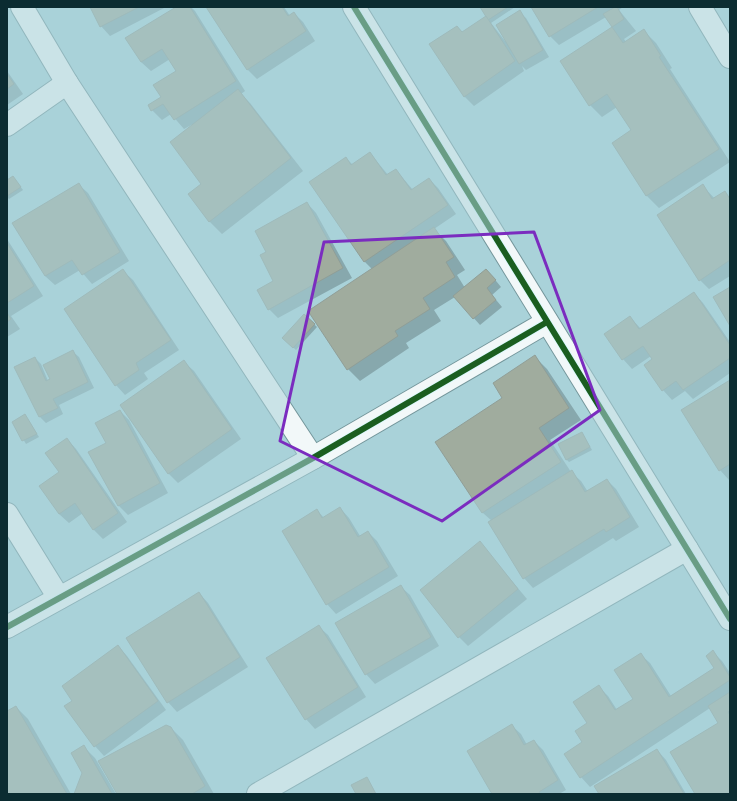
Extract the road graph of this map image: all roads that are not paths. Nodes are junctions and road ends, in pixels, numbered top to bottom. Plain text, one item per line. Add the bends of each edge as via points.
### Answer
1 (22, 7) edge
2 (354, 7) edge
3 (700, 7) edge
4 (730, 56) edge
5 (67, 83) junction
6 (7, 125) edge
7 (547, 322) junction
8 (313, 458) junction
9 (7, 514) edge
10 (687, 549) junction
11 (59, 598) junction
12 (730, 619) edge
13 (7, 627) edge
14 (258, 794) edge

1 - 5 street
2 - 7 street
3 - 4 street
5 - 6 street
5 - 8 street
7 - 8 street
7 - 10 street
8 - 11 street
9 - 11 street
10 - 12 street
10 - 14 street
11 - 13 street

